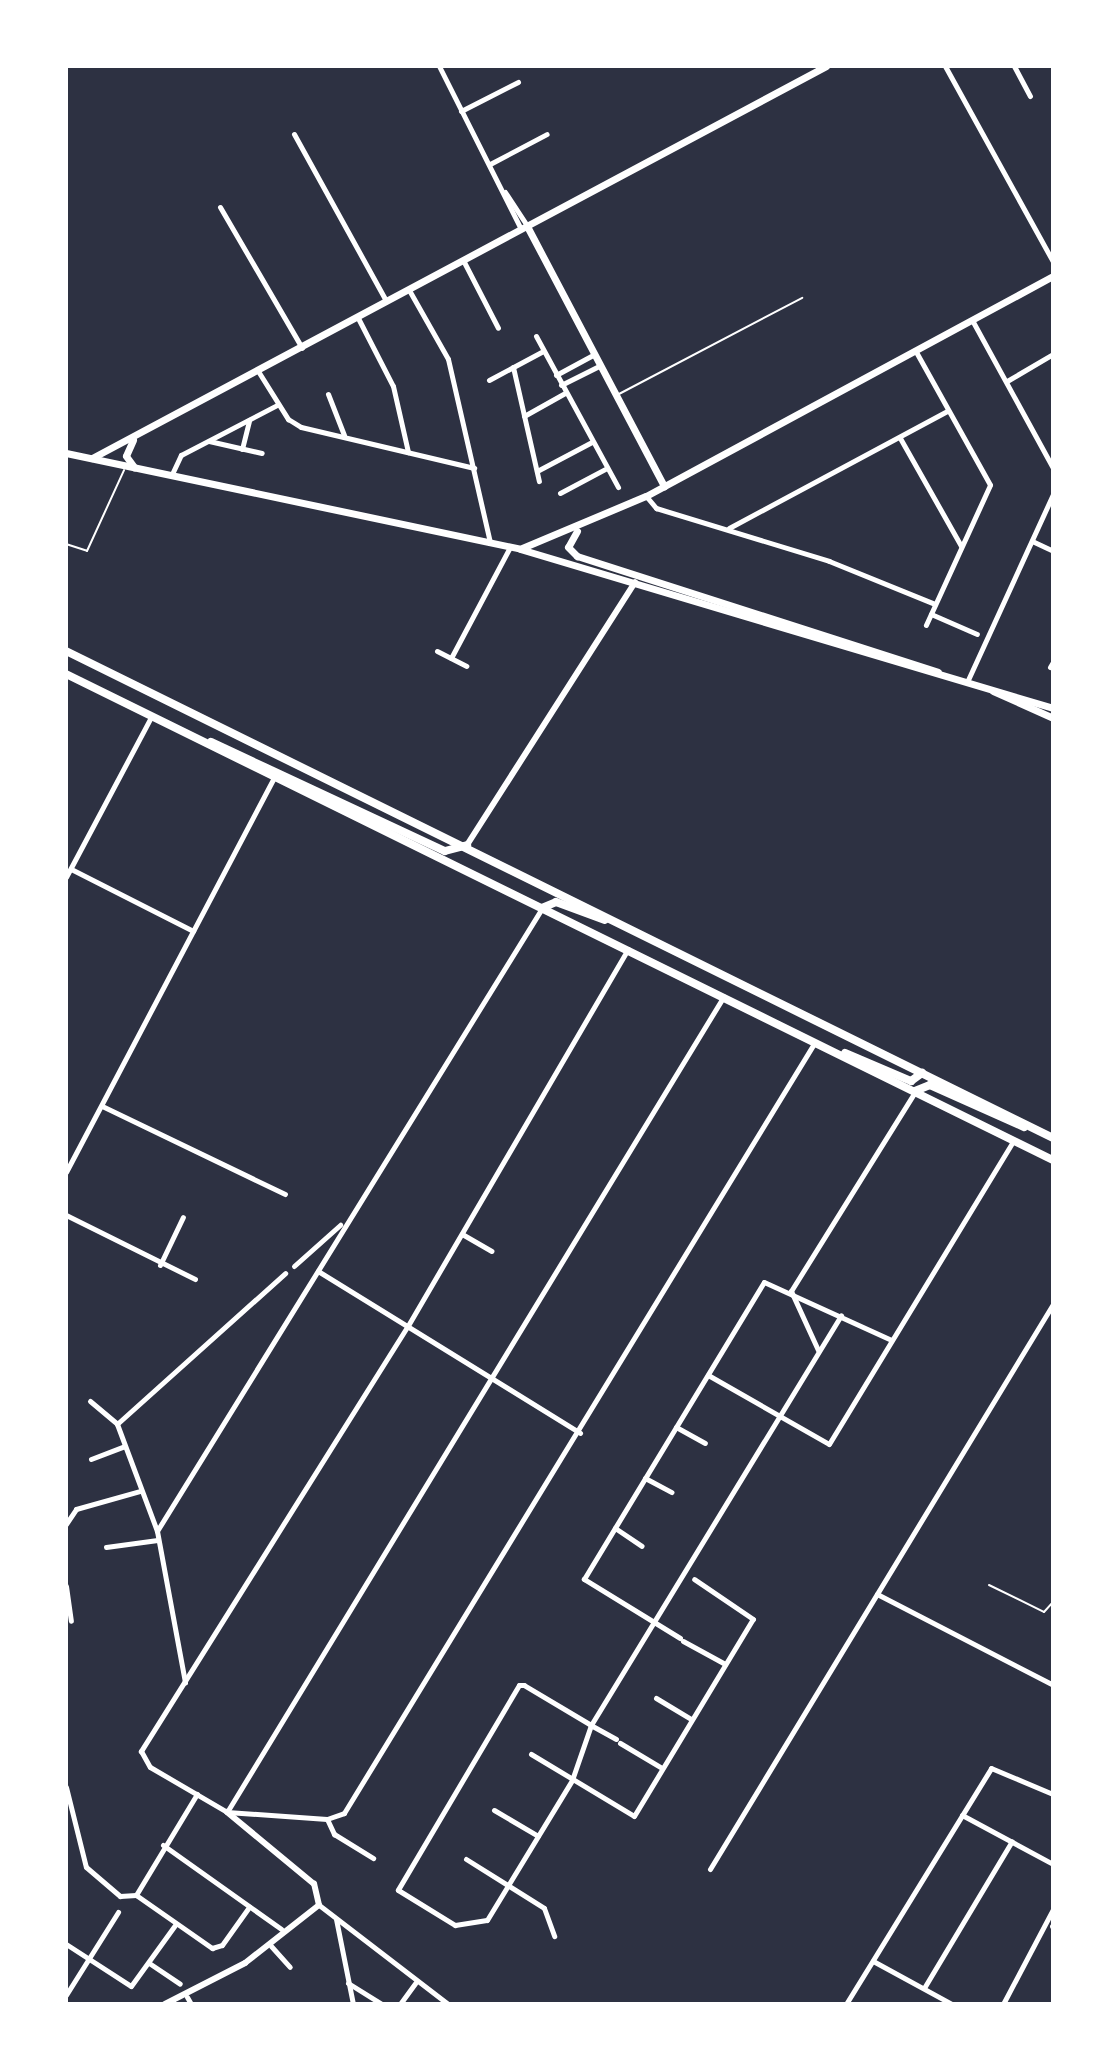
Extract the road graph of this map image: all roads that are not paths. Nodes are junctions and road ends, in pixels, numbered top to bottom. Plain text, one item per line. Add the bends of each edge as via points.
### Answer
1 (439, 66) edge
2 (826, 66) edge
3 (945, 66) edge
4 (1014, 66) edge
5 (518, 82) dead end
6 (1030, 96) dead end
7 (461, 111) junction
8 (294, 134) dead end
9 (547, 134) dead end
10 (490, 164) junction
11 (220, 207) dead end
12 (527, 232) junction
13 (464, 262) junction
14 (1053, 262) edge
15 (1053, 276) edge
16 (409, 290) junction
17 (802, 298) dead end
18 (386, 303) junction
19 (358, 318) junction
20 (972, 320) junction
21 (498, 328) dead end
22 (536, 336) dead end
23 (302, 348) junction
24 (915, 350) junction
25 (543, 351) junction
26 (1053, 354) edge
27 (593, 355) junction
28 (572, 366) junction
29 (599, 366) junction
30 (513, 367) junction
31 (258, 371) junction
32 (556, 375) junction
33 (578, 377) junction
34 (489, 380) dead end
35 (1007, 381) junction
36 (561, 385) junction
37 (565, 393) junction
38 (328, 394) dead end
39 (616, 396) junction
40 (277, 405) junction
41 (947, 411) junction
42 (524, 416) junction
43 (249, 419) junction
44 (137, 436) junction
45 (345, 436) junction
46 (900, 438) junction
47 (208, 441) junction
48 (592, 442) junction
49 (242, 449) junction
50 (408, 452) junction
51 (66, 453) edge
52 (262, 453) dead end
53 (92, 458) junction
54 (130, 466) junction
55 (474, 468) junction
56 (607, 468) junction
57 (1053, 468) edge
58 (537, 471) junction
59 (172, 474) junction
60 (539, 481) dead end
61 (664, 486) junction
62 (618, 487) dead end
63 (560, 493) dead end
64 (1053, 494) edge
65 (646, 496) junction
66 (728, 528) junction
67 (578, 530) junction
68 (1032, 541) junction
69 (490, 543) junction
70 (66, 544) edge
71 (961, 546) junction
72 (510, 547) junction
73 (520, 549) junction
74 (1053, 551) edge
75 (639, 574) junction
76 (634, 583) junction
77 (935, 604) junction
78 (931, 614) junction
79 (926, 625) dead end
80 (977, 634) dead end
81 (66, 651) edge
82 (437, 651) dead end
83 (451, 658) junction
84 (466, 666) dead end
85 (66, 674) edge
86 (942, 674) junction
87 (967, 682) junction
88 (993, 691) junction
89 (1053, 708) edge
90 (152, 715) junction
91 (1053, 718) edge
92 (198, 740) junction
93 (274, 778) junction
94 (467, 845) junction
95 (71, 869) junction
96 (66, 877) edge
97 (542, 908) junction
98 (614, 922) junction
99 (193, 931) junction
100 (628, 949) junction
101 (724, 995) junction
102 (816, 1041) junction
103 (836, 1051) junction
104 (922, 1073) junction
105 (915, 1091) junction
106 (102, 1106) junction
107 (1032, 1128) junction
108 (1053, 1138) edge
109 (1013, 1141) junction
110 (1053, 1160) edge
111 (66, 1172) edge
112 (285, 1194) dead end
113 (66, 1215) edge
114 (183, 1217) dead end
115 (343, 1222) junction
116 (462, 1234) junction
117 (491, 1251) dead end
118 (160, 1265) junction
119 (294, 1266) dead end
120 (318, 1271) junction
121 (285, 1273) dead end
122 (195, 1279) dead end
123 (791, 1291) junction
124 (1053, 1304) edge
125 (841, 1315) junction
126 (407, 1327) junction
127 (891, 1340) junction
128 (818, 1350) junction
129 (708, 1375) junction
130 (490, 1379) junction
131 (90, 1401) dead end
132 (778, 1416) junction
133 (117, 1424) junction
134 (676, 1427) junction
135 (580, 1433) junction
136 (705, 1443) dead end
137 (125, 1446) junction
138 (91, 1459) dead end
139 (645, 1478) junction
140 (140, 1491) junction
141 (671, 1492) dead end
142 (66, 1524) edge
143 (615, 1528) junction
144 (157, 1531) junction
145 (158, 1540) junction
146 (642, 1546) dead end
147 (106, 1547) dead end
148 (694, 1579) dead end
149 (989, 1585) dead end
150 (66, 1586) edge
151 (877, 1594) junction
152 (1053, 1602) edge
153 (71, 1621) dead end
154 (653, 1622) junction
155 (725, 1664) junction
156 (185, 1683) junction
157 (1053, 1685) edge
158 (656, 1698) dead end
159 (691, 1719) junction
160 (591, 1725) junction
161 (531, 1754) dead end
162 (662, 1768) junction
163 (572, 1780) junction
164 (66, 1787) edge
165 (197, 1794) junction
166 (1053, 1794) edge
167 (494, 1810) dead end
168 (227, 1812) junction
169 (962, 1815) junction
170 (327, 1819) junction
171 (538, 1836) junction
172 (1012, 1841) junction
173 (163, 1845) junction
174 (373, 1858) dead end
175 (466, 1859) dead end
176 (1053, 1864) edge
177 (710, 1869) dead end
178 (509, 1885) junction
179 (136, 1895) junction
180 (319, 1905) junction
181 (249, 1907) junction
182 (1053, 1909) edge
183 (118, 1912) dead end
184 (336, 1918) junction
185 (175, 1925) junction
186 (281, 1929) dead end
187 (554, 1936) dead end
188 (66, 1944) edge
189 (271, 1946) junction
190 (88, 1957) junction
191 (873, 1961) junction
192 (149, 1963) junction
193 (290, 1967) dead end
194 (348, 1983) junction
195 (415, 1983) junction
196 (180, 1984) dead end
197 (924, 1988) junction
198 (66, 1995) edge
199 (187, 1997) junction
200 (1004, 2001) edge
201 (165, 2004) edge
202 (191, 2004) edge
203 (353, 2004) edge
204 (381, 2004) edge
205 (400, 2004) edge
206 (448, 2004) edge
207 (846, 2004) edge
208 (952, 2004) edge
209 (1015, 2004) edge

1 - 7 street
2 - 12 main road
3 - 14 street
4 - 6 street
5 - 7 street
7 - 10 street
8 - 18 street
9 - 10 street
10 - 12 street
11 - 23 street
12 - 13 main road
12 - 27 main road
13 - 16 main road
13 - 21 street
15 - 20 main road
16 - 18 main road
16 - 55 street via 448,359
17 - 39 lane
18 - 19 main road
19 - 23 main road
19 - 50 street via 393,386
20 - 24 main road
20 - 35 street
22 - 25 street
23 - 31 main road
24 - 41 street
24 - 61 main road
25 - 30 street
25 - 32 street
26 - 35 street
27 - 28 street
27 - 29 main road
28 - 32 street
28 - 33 street
29 - 33 street
29 - 39 main road
30 - 34 street
30 - 42 street
31 - 40 street
31 - 44 main road
32 - 36 street
33 - 36 street
35 - 57 street
36 - 37 street
37 - 42 street
37 - 48 street
38 - 45 street
39 - 61 main road
40 - 43 street
40 - 45 street via 301,427
41 - 46 street
41 - 71 street via 990,485
42 - 58 street
43 - 47 street
43 - 49 street
44 - 53 main road
44 - 54 main road via 126,454
45 - 50 street
46 - 66 street
46 - 71 street
47 - 49 street
47 - 59 street via 181,455
48 - 56 street
48 - 58 street
49 - 52 street
50 - 55 street
51 - 53 main road
53 - 54 main road
54 - 59 main road
54 - 70 lane via 87,551
55 - 69 street
56 - 62 street
56 - 63 street
58 - 60 street
59 - 69 main road
61 - 65 main road
64 - 68 street
65 - 66 street via 656,508
65 - 67 main road
66 - 77 street
67 - 73 main road
67 - 75 main road via 571,553
68 - 74 street
68 - 87 street
69 - 72 main road
71 - 77 street
72 - 73 main road
72 - 83 street
73 - 76 main road
75 - 76 street
75 - 86 main road
76 - 86 main road
76 - 94 street
77 - 78 street
78 - 79 street
78 - 80 street
81 - 94 highway
82 - 83 street
83 - 84 street
85 - 90 highway
86 - 87 main road
87 - 88 main road
88 - 89 main road
88 - 91 main road
90 - 92 highway
90 - 95 street
92 - 93 highway
92 - 94 highway via 248,754 445,851
93 - 97 highway
93 - 99 street
94 - 98 highway
95 - 96 street
95 - 99 street
97 - 98 highway via 556,902
97 - 100 highway
97 - 115 street
98 - 104 highway
99 - 106 street
100 - 101 highway
100 - 116 street
101 - 102 highway
101 - 130 street
102 - 103 highway
102 - 135 street
103 - 104 highway via 911,1081
103 - 105 highway
104 - 107 highway
105 - 107 highway via 930,1085
105 - 109 highway
105 - 123 street
106 - 111 street
106 - 112 street
107 - 108 highway
109 - 110 highway
109 - 127 street
113 - 118 street
114 - 118 street
115 - 119 street
115 - 120 street
116 - 117 street
116 - 126 street
118 - 122 street
120 - 126 street
120 - 144 street
121 - 133 street
123 - 125 street
123 - 128 street
123 - 129 street via 764,1282
124 - 151 street
125 - 127 street
125 - 128 street
126 - 130 street
126 - 156 street
127 - 132 street via 829,1444
128 - 132 street
129 - 132 street
129 - 134 street
130 - 135 street
130 - 168 street
131 - 133 street
132 - 154 street
133 - 137 street
134 - 136 street
134 - 139 street
135 - 170 street via 344,1813
137 - 138 street
137 - 140 street
139 - 141 street
139 - 143 street
140 - 142 street via 76,1509
140 - 144 street
143 - 146 street
143 - 154 street via 584,1580
144 - 145 street
145 - 147 street
145 - 156 street
148 - 155 street via 753,1619
149 - 152 lane via 1046,1611
150 - 153 street
151 - 157 street
151 - 177 street
154 - 155 street
154 - 160 street
155 - 159 street
156 - 165 street via 142,1761
158 - 159 street
159 - 162 street
160 - 162 street
160 - 163 street
160 - 178 street via 521,1684 399,1891 447,1922 480,1926
161 - 163 street
162 - 163 street via 634,1816
163 - 171 street
164 - 179 street via 86,1867 120,1896
165 - 168 street
165 - 173 street
166 - 169 street via 995,1766
167 - 171 street
168 - 170 street
168 - 180 street via 314,1884
169 - 172 street
169 - 191 street
170 - 174 street via 334,1834
171 - 178 street
172 - 176 street
172 - 197 street
173 - 179 street
173 - 181 street
175 - 178 street
178 - 187 street via 548,1912
179 - 185 street
180 - 184 street
180 - 189 street
181 - 185 street via 216,1948
181 - 186 street
182 - 200 street
183 - 190 street
184 - 194 street
184 - 195 street
185 - 192 street
188 - 190 street
189 - 193 street
189 - 199 street
190 - 192 street via 131,1986
190 - 198 street
191 - 197 street
191 - 207 street
192 - 196 street
194 - 203 street
194 - 204 street
195 - 205 street
195 - 206 street
197 - 208 street
199 - 201 street
199 - 202 street
200 - 209 street

